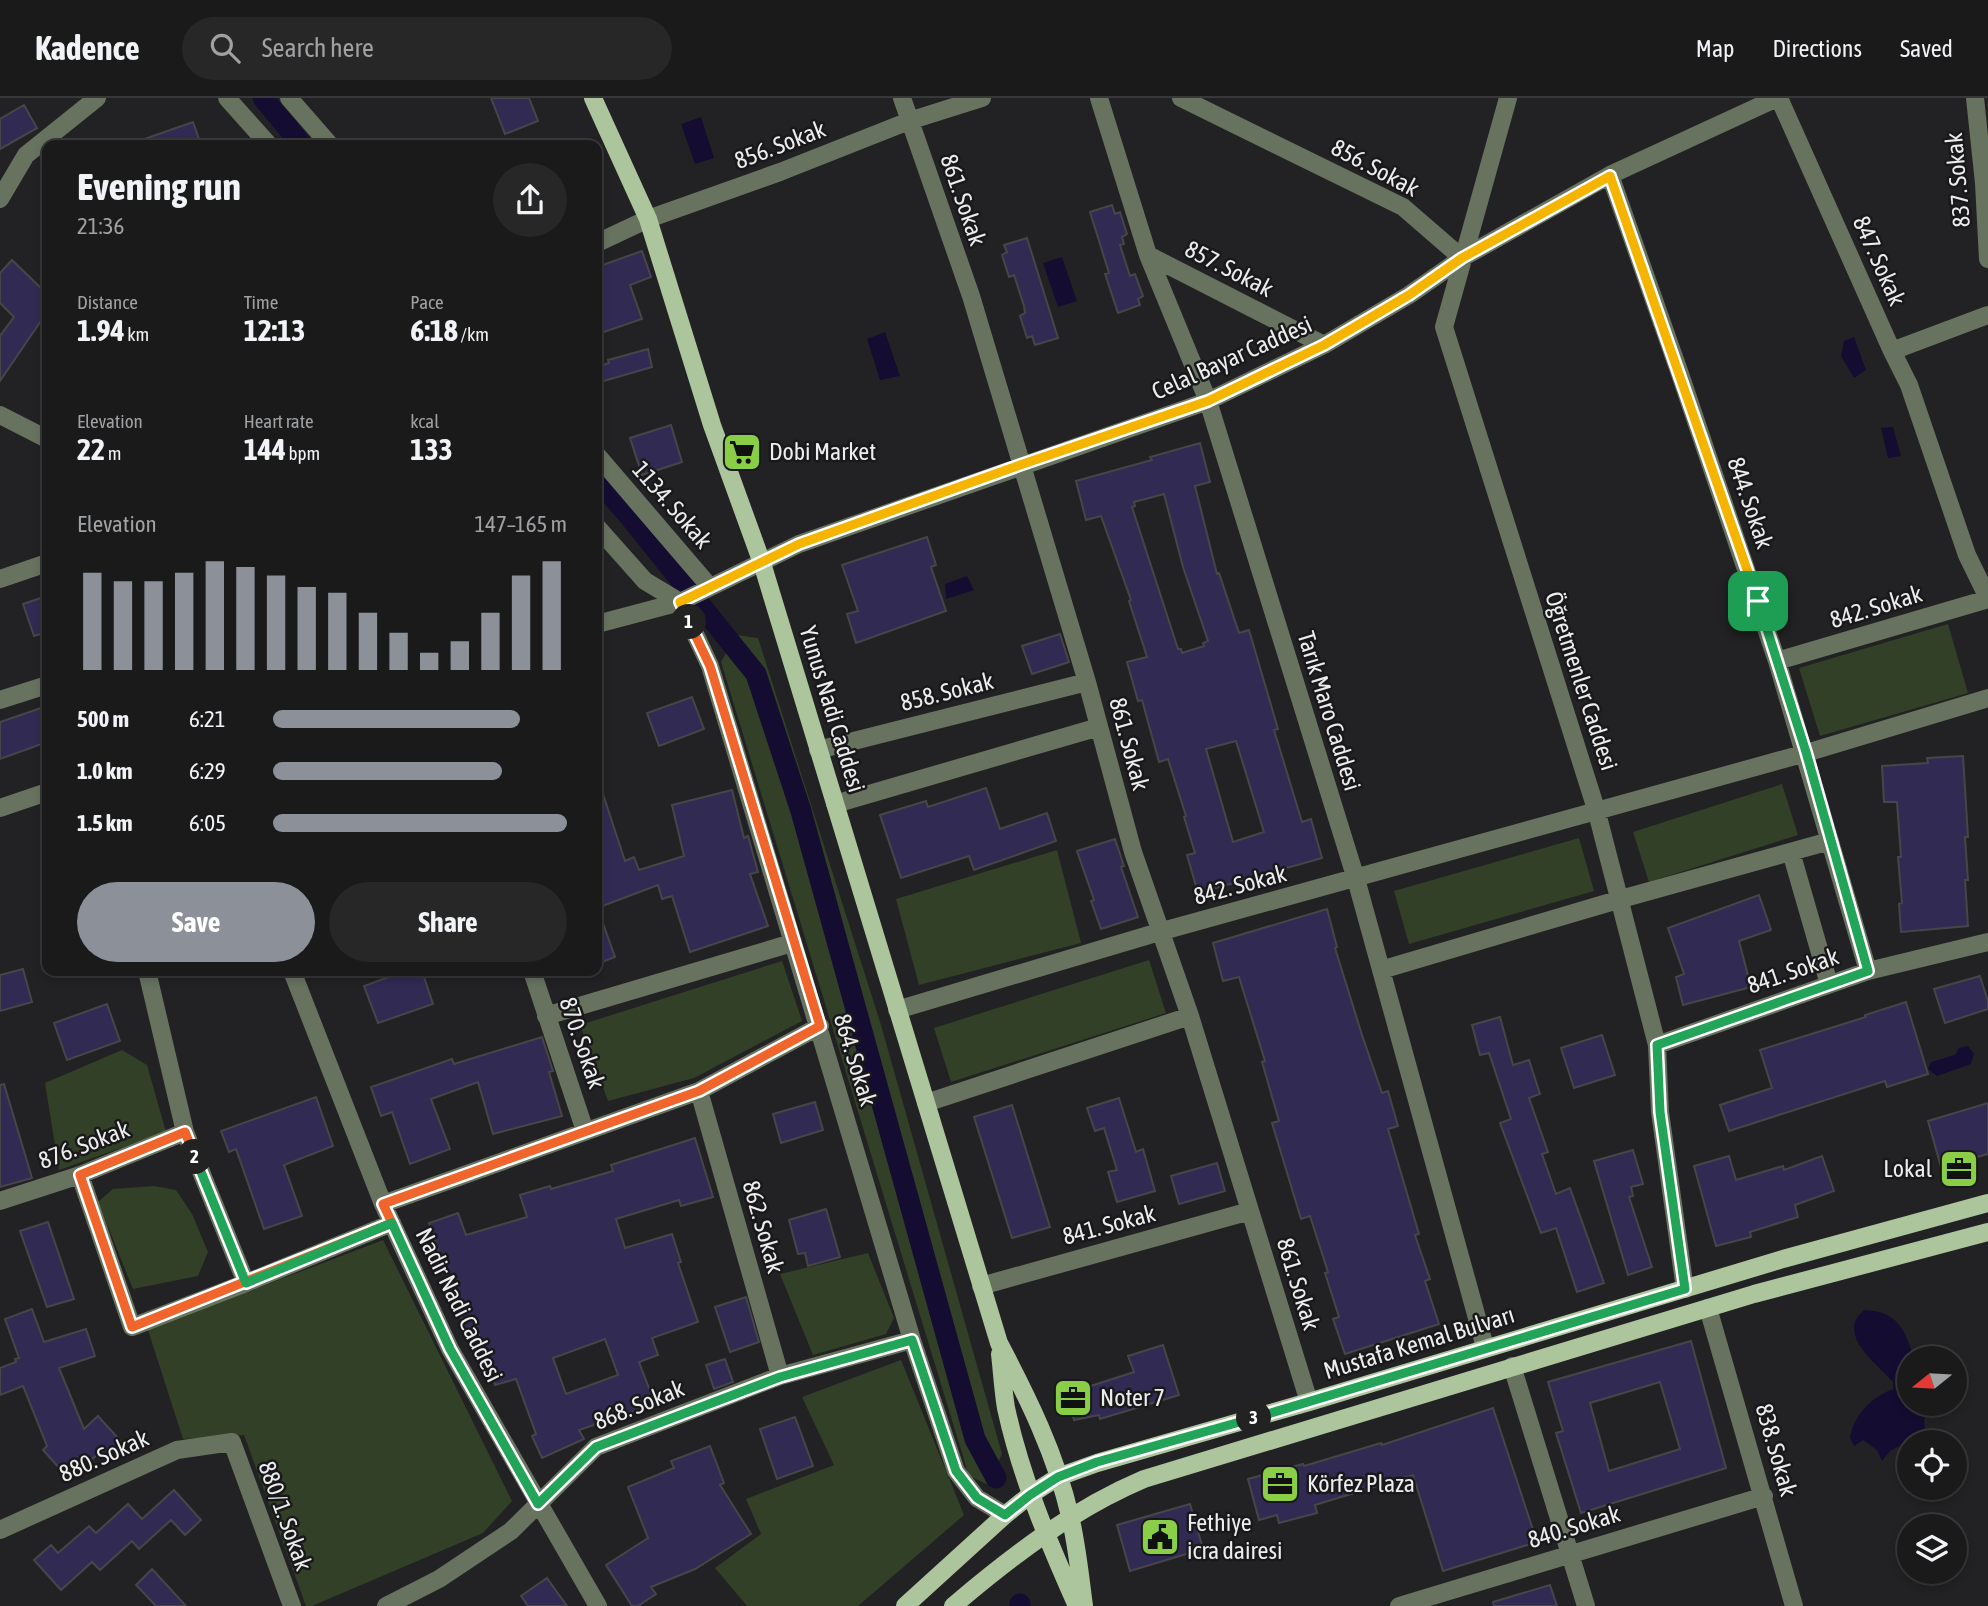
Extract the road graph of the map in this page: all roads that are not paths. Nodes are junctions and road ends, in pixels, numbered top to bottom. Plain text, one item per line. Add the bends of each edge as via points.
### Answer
1 (97, 98) edge
2 (227, 98) edge
3 (289, 98) edge
4 (593, 98) edge
5 (902, 98) edge
6 (982, 98) edge
7 (1099, 98) edge
8 (1181, 98) edge
9 (1778, 98) edge
10 (1975, 98) edge
11 (1505, 99) edge
12 (909, 121) junction
13 (45, 140) edge
14 (265, 140) edge
15 (326, 140) edge
16 (42, 142) edge
17 (26, 155) junction
18 (0, 171) edge
19 (1610, 176) junction
20 (0, 200) edge
21 (648, 219) junction
22 (602, 241) edge
23 (1148, 255) junction
24 (1462, 258) junction
25 (1988, 259) edge
26 (1988, 315) edge
27 (1324, 345) junction
28 (1892, 351) junction
29 (1208, 401) junction
30 (0, 415) edge
31 (42, 436) edge
32 (602, 461) edge
33 (1020, 465) junction
34 (602, 533) edge
35 (762, 563) junction
36 (42, 565) edge
37 (0, 579) edge
38 (709, 587) junction
39 (1988, 599) edge
40 (681, 602) junction
41 (602, 623) edge
42 (1777, 662) junction
43 (1087, 682) junction
44 (42, 687) edge
45 (1988, 698) edge
46 (0, 700) edge
47 (1099, 727) junction
48 (818, 750) junction
49 (1806, 752) junction
50 (42, 794) edge
51 (835, 803) junction
52 (0, 808) edge
53 (1596, 809) junction
54 (1830, 841) junction
55 (1791, 852) junction
56 (1356, 879) junction
57 (1621, 899) junction
58 (1159, 932) junction
59 (1988, 942) edge
60 (792, 943) junction
61 (1381, 970) junction
62 (1868, 971) junction
63 (148, 976) edge
64 (294, 976) edge
65 (534, 976) edge
66 (1829, 984) junction
67 (897, 1010) junction
68 (547, 1016) junction
69 (1190, 1016) junction
70 (820, 1026) junction
71 (1657, 1045) junction
72 (699, 1091) junction
73 (926, 1103) junction
74 (585, 1131) junction
75 (185, 1132) junction
76 (80, 1175) junction
77 (0, 1202) edge
78 (1988, 1203) edge
79 (383, 1204) junction
80 (1250, 1211) junction
81 (392, 1223) junction
82 (1988, 1232) edge
83 (246, 1283) junction
84 (981, 1286) junction
85 (1685, 1289) junction
86 (1708, 1308) junction
87 (912, 1340) junction
88 (999, 1343) junction
89 (1485, 1347) junction
90 (1512, 1366) junction
91 (780, 1377) junction
92 (1309, 1402) junction
93 (232, 1442) joint
94 (1058, 1477) junction
95 (1030, 1495) junction
96 (1764, 1496) junction
97 (538, 1504) junction
98 (1005, 1515) junction
99 (1070, 1516) junction
100 (0, 1530) edge
101 (1045, 1534) junction
102 (1569, 1553) junction
103 (292, 1606) edge
104 (386, 1606) edge
105 (598, 1606) edge
106 (905, 1606) edge
107 (953, 1606) edge
108 (1077, 1606) edge
109 (1084, 1606) edge
110 (1399, 1606) edge
111 (1586, 1606) edge
112 (1794, 1606) edge

1 - 13 street
2 - 14 street
3 - 15 street
4 - 21 main road, Yunus Nadi Caddesi
5 - 12 street, 861. Sokak
6 - 12 street, 856. Sokak
7 - 23 street, Tarık Maro Caddesi
8 - 24 street, 856. Sokak via 1403,207
9 - 19 street, Celal Bayar Caddesi
9 - 28 street, 847. Sokak
10 - 25 street, 837. Sokak
11 - 24 street, Öğretmenler Caddesi
12 - 21 street, 856. Sokak
12 - 33 street, 861. Sokak via 971,296
16 - 17 street
17 - 18 street
17 - 20 street
19 - 24 street, Celal Bayar Caddesi
19 - 42 street, 844. Sokak
21 - 22 street, 856. Sokak
21 - 35 main road, Yunus Nadi Caddesi via 712,425
23 - 27 street, 857. Sokak
23 - 29 street, Tarık Maro Caddesi
24 - 27 street, Celal Bayar Caddesi
24 - 53 street, Öğretmenler Caddesi via 1444,327
26 - 28 street
27 - 29 street, Celal Bayar Caddesi
28 - 39 street, 847. Sokak via 1909,385 1967,555
29 - 33 street, Celal Bayar Caddesi
29 - 56 street, Tarık Maro Caddesi
30 - 31 street
32 - 38 street, 1134. Sokak
33 - 35 street, Celal Bayar Caddesi via 799,544
33 - 43 street, 861. Sokak
34 - 40 street via 645,582
35 - 38 street, Celal Bayar Caddesi
35 - 48 main road, Yunus Nadi Caddesi
36 - 37 street
38 - 40 street, Celal Bayar Caddesi
39 - 42 street, 842. Sokak
40 - 41 street, Celal Bayar Caddesi
40 - 60 street, 864. Sokak via 710,666
42 - 49 street, 844. Sokak
43 - 47 street, 861. Sokak
43 - 48 street, 858. Sokak
44 - 46 street
45 - 49 street, 842. Sokak
47 - 51 street
47 - 58 street, 861. Sokak
48 - 51 main road, Yunus Nadi Caddesi
49 - 53 street, 842. Sokak
49 - 54 street, 844. Sokak
50 - 52 street
51 - 67 main road, Yunus Nadi Caddesi
53 - 56 street, 842. Sokak
53 - 57 street, Öğretmenler Caddesi
54 - 55 street
54 - 62 street, 844. Sokak
55 - 57 street
55 - 66 street
56 - 58 street, 842. Sokak
56 - 61 street, Tarık Maro Caddesi
57 - 61 street
57 - 71 street, Öğretmenler Caddesi
58 - 67 street, 842. Sokak
58 - 69 street, 861. Sokak
59 - 62 street, 841. Sokak
60 - 68 street
60 - 70 street, 864. Sokak
61 - 89 street, Tarık Maro Caddesi
62 - 66 street, 841. Sokak
63 - 75 street
64 - 79 street, Nadir Nadi Caddesi
65 - 68 street, 870. Sokak
66 - 71 street, 841. Sokak
67 - 73 main road, Yunus Nadi Caddesi
68 - 74 street, 870. Sokak
69 - 73 street
69 - 80 street, 861. Sokak
70 - 72 street
70 - 87 street, 864. Sokak
71 - 85 street, Öğretmenler Caddesi via 1660,1112
72 - 74 street
72 - 91 street, 862. Sokak
73 - 84 main road, Yunus Nadi Caddesi
74 - 79 street
75 - 76 street, 876. Sokak
75 - 83 street
76 - 77 street, 876. Sokak
76 - 83 street via 132,1327
78 - 85 main road, Mustafa Kemal Bulvarı
79 - 81 street, Nadir Nadi Caddesi
80 - 84 street, 841. Sokak
80 - 92 street, 861. Sokak
81 - 83 street
81 - 97 street, Nadir Nadi Caddesi via 450,1349
82 - 86 main road, Mustafa Kemal Bulvarı
84 - 88 main road, Yunus Nadi Caddesi
85 - 89 main road, Mustafa Kemal Bulvarı
86 - 90 main road, Mustafa Kemal Bulvarı
86 - 96 street, 838. Sokak
87 - 91 street, 868. Sokak
87 - 98 street, 864. Sokak via 956,1471 977,1498
88 - 94 main road, Yunus Nadi Caddesi via 1029,1399
88 - 95 main road, Yunus Nadi Caddesi via 1006,1406
89 - 92 main road, Mustafa Kemal Bulvarı
90 - 99 main road, Mustafa Kemal Bulvarı via 1144,1479
90 - 102 street
91 - 97 street, 868. Sokak via 596,1447
92 - 94 main road, Mustafa Kemal Bulvarı
93 - 100 street, 880. Sokak via 177,1450
93 - 103 street, 880/1. Sokak
94 - 95 main road, Mustafa Kemal Bulvarı
94 - 99 main road, Yunus Nadi Caddesi
95 - 98 main road, Mustafa Kemal Bulvarı
95 - 101 main road, Yunus Nadi Caddesi
96 - 102 street, 840. Sokak
96 - 112 street, 838. Sokak
97 - 104 street, 868. Sokak via 511,1531 439,1579
97 - 105 street, Nadir Nadi Caddesi
98 - 106 main road, Mustafa Kemal Bulvarı
99 - 101 main road, Mustafa Kemal Bulvarı
99 - 109 main road, Yunus Nadi Caddesi
101 - 107 main road, Mustafa Kemal Bulvarı
101 - 108 main road, Yunus Nadi Caddesi
102 - 110 street, 840. Sokak
102 - 111 street

